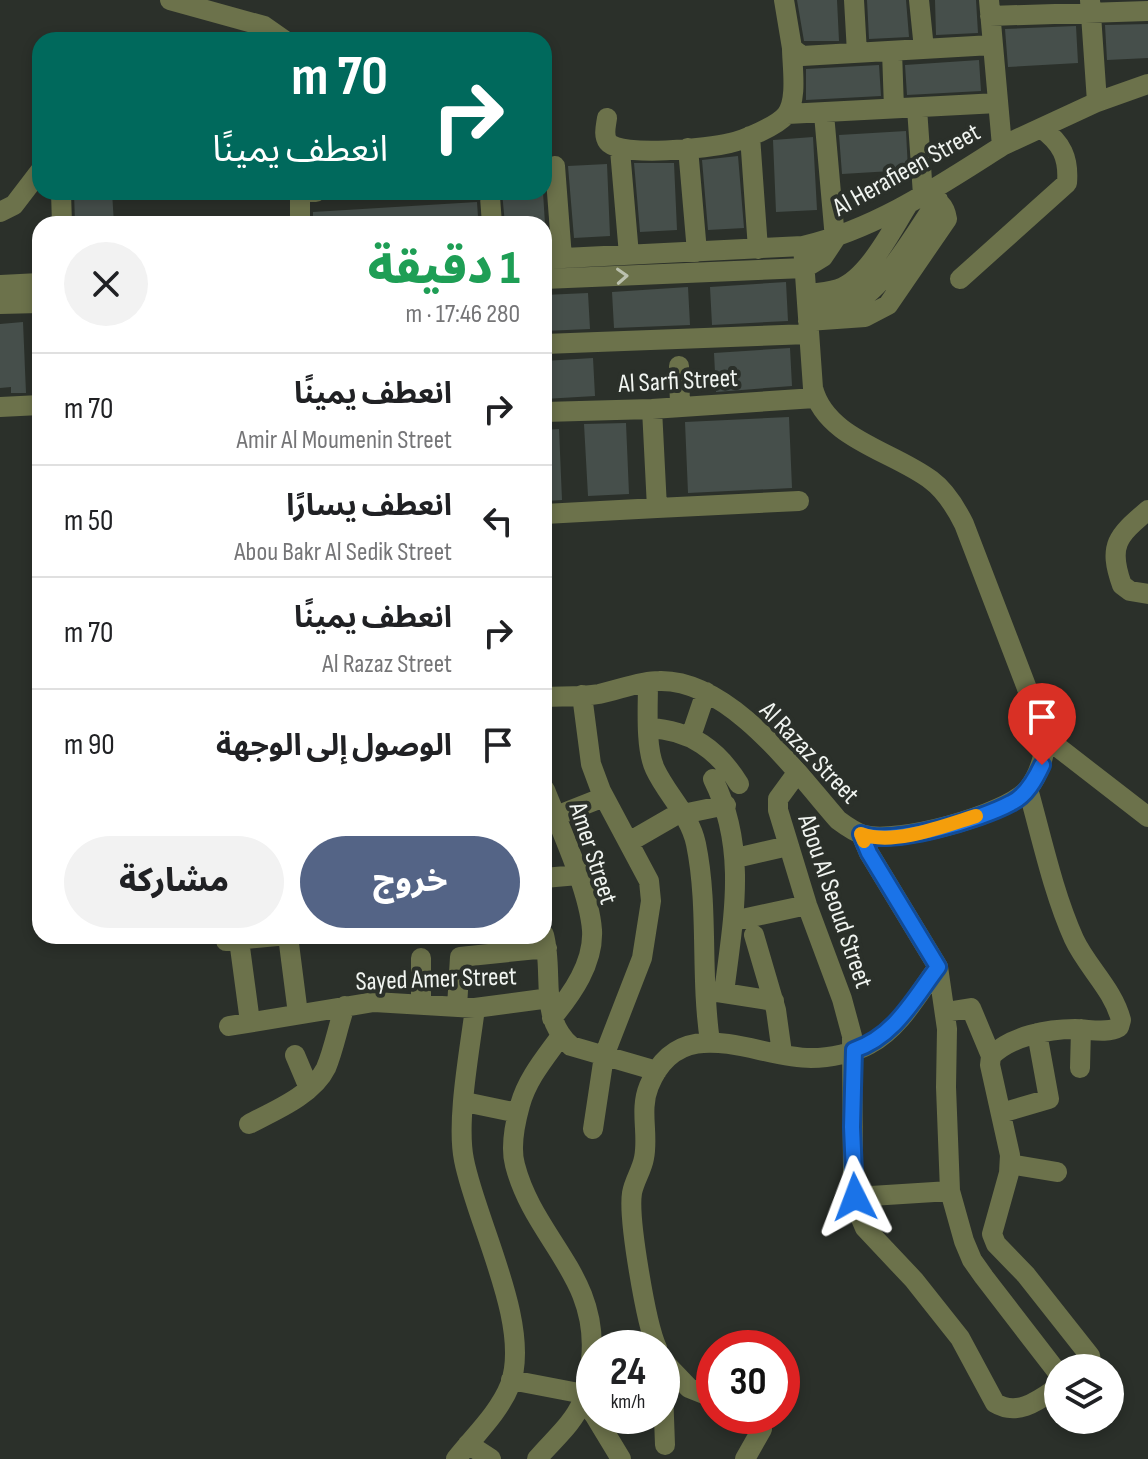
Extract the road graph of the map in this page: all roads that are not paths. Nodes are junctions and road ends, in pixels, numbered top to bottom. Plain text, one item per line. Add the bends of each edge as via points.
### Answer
1 (170, 0) edge
2 (784, 0) edge
3 (854, 0) edge
4 (919, 0) edge
5 (1090, 6) edge
6 (990, 8) edge
7 (1148, 11) edge
8 (273, 32) edge
9 (992, 45) junction
10 (792, 48) junction
11 (924, 49) junction
12 (892, 51) junction
13 (857, 53) junction
14 (1148, 84) edge
15 (1097, 102) junction
16 (998, 103) junction
17 (917, 108) junction
18 (894, 109) junction
19 (787, 114) junction
20 (824, 114) junction
21 (607, 118) dead end
22 (1041, 128) junction
23 (750, 136) junction
24 (1002, 146) junction
25 (688, 148) junction
26 (620, 150) junction
27 (555, 166) dead end
28 (32, 181) edge
29 (924, 199) junction
30 (0, 212) edge
31 (835, 239) junction
32 (803, 246) junction
33 (758, 249) junction
34 (697, 252) junction
35 (629, 255) junction
36 (553, 259) edge
37 (805, 268) junction
38 (552, 279) edge
39 (960, 279) dead end
40 (0, 285) edge
41 (32, 292) edge
42 (32, 294) edge
43 (0, 304) edge
44 (808, 314) junction
45 (552, 343) edge
46 (679, 366) dead end
47 (815, 398) junction
48 (32, 405) edge
49 (0, 407) edge
50 (680, 407) junction
51 (652, 409) junction
52 (552, 412) edge
53 (799, 501) dead end
54 (657, 508) junction
55 (1148, 510) edge
56 (552, 514) edge
57 (1148, 594) edge
58 (648, 683) junction
59 (706, 692) junction
60 (582, 695) junction
61 (552, 697) edge
62 (649, 728) junction
63 (691, 736) junction
64 (1046, 738) junction
65 (797, 773) junction
66 (713, 779) dead end
67 (739, 784) dead end
68 (1028, 789) junction
69 (604, 797) junction
70 (726, 805) junction
71 (552, 807) edge
72 (682, 813) junction
73 (556, 816) junction
74 (1148, 817) edge
75 (861, 834) junction
76 (629, 842) junction
77 (788, 846) junction
78 (736, 858) junction
79 (578, 875) junction
80 (552, 877) edge
81 (807, 905) junction
82 (733, 921) junction
83 (754, 935) dead end
84 (234, 944) edge
85 (289, 944) edge
86 (529, 944) edge
87 (545, 944) edge
88 (421, 958) dead end
89 (938, 967) junction
90 (714, 992) junction
91 (774, 1001) junction
92 (421, 1005) junction
93 (345, 1006) junction
94 (466, 1007) junction
95 (946, 1012) junction
96 (298, 1014) junction
97 (554, 1018) junction
98 (250, 1022) junction
99 (229, 1026) dead end
100 (1081, 1029) junction
101 (1037, 1033) junction
102 (710, 1041) junction
103 (854, 1050) junction
104 (782, 1053) junction
105 (295, 1055) dead end
106 (604, 1056) junction
107 (991, 1056) junction
108 (1080, 1068) dead end
109 (657, 1071) junction
110 (309, 1088) junction
111 (465, 1102) junction
112 (518, 1113) junction
113 (1001, 1113) junction
114 (249, 1124) dead end
115 (593, 1129) dead end
116 (1010, 1164) junction
117 (1057, 1172) dead end
118 (950, 1191) junction
119 (855, 1197) junction
120 (591, 1330) edge
121 (652, 1330) edge
122 (1088, 1354) edge
123 (1044, 1355) edge
124 (680, 1378) edge
125 (511, 1380) junction
126 (696, 1391) edge
127 (576, 1392) edge
128 (1044, 1395) edge
129 (576, 1412) edge
130 (605, 1434) edge
131 (665, 1434) edge
132 (759, 1434) edge
133 (665, 1445) dead end
134 (462, 1451) edge
135 (491, 1459) edge
136 (537, 1459) edge
137 (621, 1459) edge
138 (745, 1459) edge

1 - 8 street
2 - 10 street
3 - 13 street
4 - 11 street
5 - 6 street
5 - 7 street
5 - 15 street
6 - 9 street, Al Herafieen Street
9 - 11 street
9 - 16 street, Al Herafieen Street
10 - 13 street via 802,56
10 - 19 street via 792,101
11 - 12 street
12 - 13 street
12 - 18 street
14 - 15 street
15 - 22 street
16 - 17 street
16 - 24 street, Al Herafieen Street
17 - 18 street
17 - 29 street
18 - 20 street
19 - 20 street
19 - 23 street
20 - 31 street
21 - 26 street via 605,134
22 - 24 street
22 - 39 street via 1064,151 1067,183
23 - 25 street
23 - 33 street
24 - 29 street, Al Herafieen Street
25 - 26 street
25 - 34 street
26 - 35 street
27 - 36 street
28 - 30 street via 14,205
29 - 31 street, Al Herafieen Street
29 - 44 street via 860,273
29 - 44 street via 885,275 869,293 847,305
31 - 32 street, Al Herafieen Street
31 - 37 street, Al Herafieen Street via 823,257
32 - 33 street, Al Herafieen Street
32 - 37 street
33 - 34 street, Al Herafieen Street
34 - 35 street, Al Herafieen Street
35 - 36 street, Al Herafieen Street
38 -> 37 street
37 - 44 street
40 - 41 street
42 - 43 street
44 - 45 street
44 - 47 street
46 - 50 street
47 - 50 street, Al Sarfi Street
47 - 64 street via 828,417 855,437 934,482 957,510
48 - 49 street
50 - 51 street, Al Sarfi Street
51 - 52 street, Al Sarfi Street
51 - 54 street
53 - 54 street
54 - 56 street
55 - 57 street via 1120,535 1116,546 1122,585
58 - 59 street, Al Razaz Street
58 - 60 street, Al Razaz Street
58 - 62 street
59 - 63 street
59 - 65 street, Al Razaz Street via 770,742
60 - 61 street, Al Razaz Street
60 - 69 street via 591,764
62 - 63 street
62 - 72 street via 653,765
63 - 67 street via 719,756
64 - 68 street via 1042,765
64 - 74 street
65 - 75 street, Al Razaz Street via 838,820
65 - 77 street, Abou Al Seoud Street via 777,806
66 - 70 street
68 - 75 street, Al Razaz Street via 1012,803 938,828 896,836
68 - 100 street via 1069,928 1121,1020 1112,1031
69 - 73 street
69 - 76 street
70 - 72 street
70 - 78 street
71 - 73 street, Amer Street
72 - 76 street
72 - 90 street via 697,853
73 - 79 street, Amer Street
75 - 89 street
76 - 106 street via 649,881 651,901 642,958
77 - 78 street
77 - 81 street, Abou Al Seoud Street
78 - 82 street
79 - 80 street
79 - 97 street, Amer Street via 592,930 590,948 585,969
81 - 82 street
81 - 103 street, Abou Al Seoud Street via 845,1009
82 - 90 street
83 - 91 street
84 - 98 street
85 - 96 street
86 - 94 street via 460,957
87 - 97 street
88 - 92 street
89 - 95 street
89 - 103 street via 887,1034
90 - 91 street
90 - 102 street
91 - 104 street
92 - 93 street, Sayed Amer Street
92 - 94 street, Sayed Amer Street
93 - 96 street, Sayed Amer Street
93 - 110 street via 325,1071
94 - 97 street, Sayed Amer Street
94 - 111 street
95 - 107 street via 971,1008
95 - 118 street
96 - 98 street, Sayed Amer Street
97 - 106 street via 571,1046
97 - 112 street, Amer Street
98 - 99 street, Sayed Amer Street
100 - 101 street
100 - 108 street
101 - 107 street
101 - 113 street via 1049,1099
102 - 104 street
102 - 109 street via 680,1050
103 - 104 street via 813,1058
103 - 119 street, Abou Al Seoud Street
105 - 110 street
106 - 109 street
106 - 115 street
107 - 113 street
109 - 121 street via 644,1101 644,1160 632,1191 631,1219
110 - 114 street
111 - 112 street
111 - 125 street via 463,1157 512,1324
112 - 120 street, Amer Street via 514,1163 525,1194 575,1277
113 - 116 street
116 - 117 street
116 - 122 street via 994,1240
118 - 119 street
118 - 123 street via 972,1260
119 - 128 street, Abou Al Seoud Street via 865,1228 960,1338 995,1403 1020,1408
124 - 126 street
125 - 127 street
125 - 134 street via 501,1403
129 - 136 street, Amer Street
130 - 137 street
131 - 133 street
132 - 138 street
134 - 135 street

